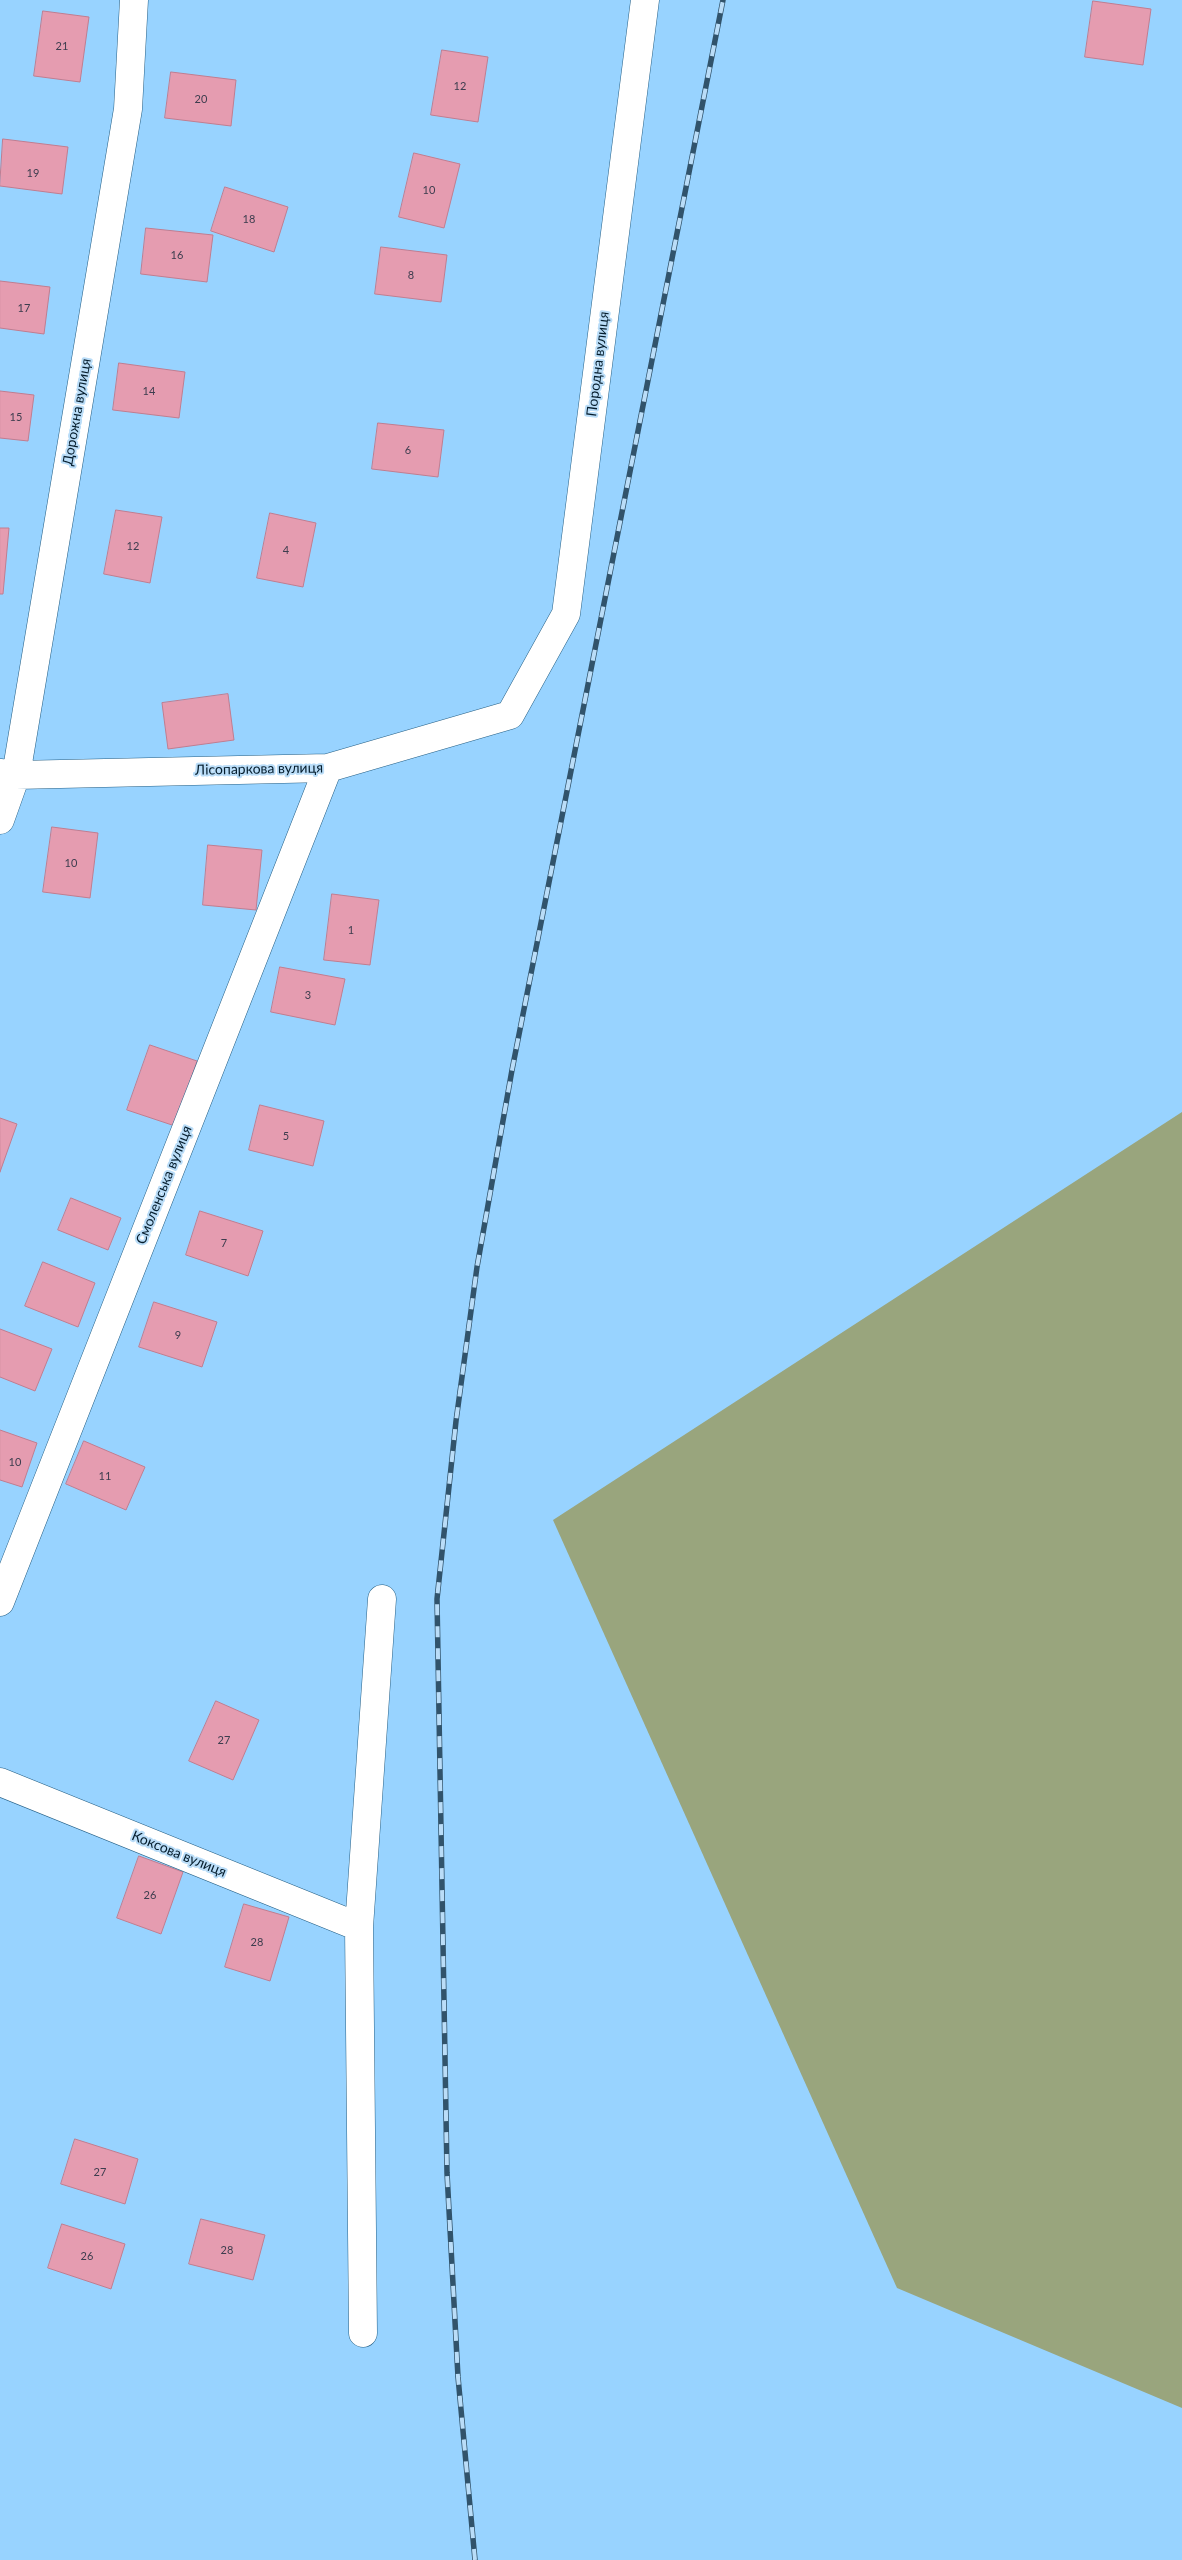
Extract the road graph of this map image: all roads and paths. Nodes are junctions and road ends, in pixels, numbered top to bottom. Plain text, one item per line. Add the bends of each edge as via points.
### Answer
1 (134, 0) edge
2 (646, 0) edge
3 (510, 715) joint
4 (328, 768) junction
5 (8, 774) edge
6 (0, 820) edge
7 (382, 1599) dead end
8 (0, 1602) edge
9 (0, 1782) edge
10 (358, 1927) junction
11 (363, 2333) dead end

1 - 5 street, Дорожна вулиця via 128,109
2 - 3 street, Породна вулиця via 566,614
3 - 4 street, Лісопаркова вулиця
4 - 5 street, Лісопаркова вулиця
4 - 8 street, Смоленська вулиця
5 - 6 street, Дорожна вулиця
7 - 10 street
9 - 10 street, Коксова вулиця
10 - 11 street

